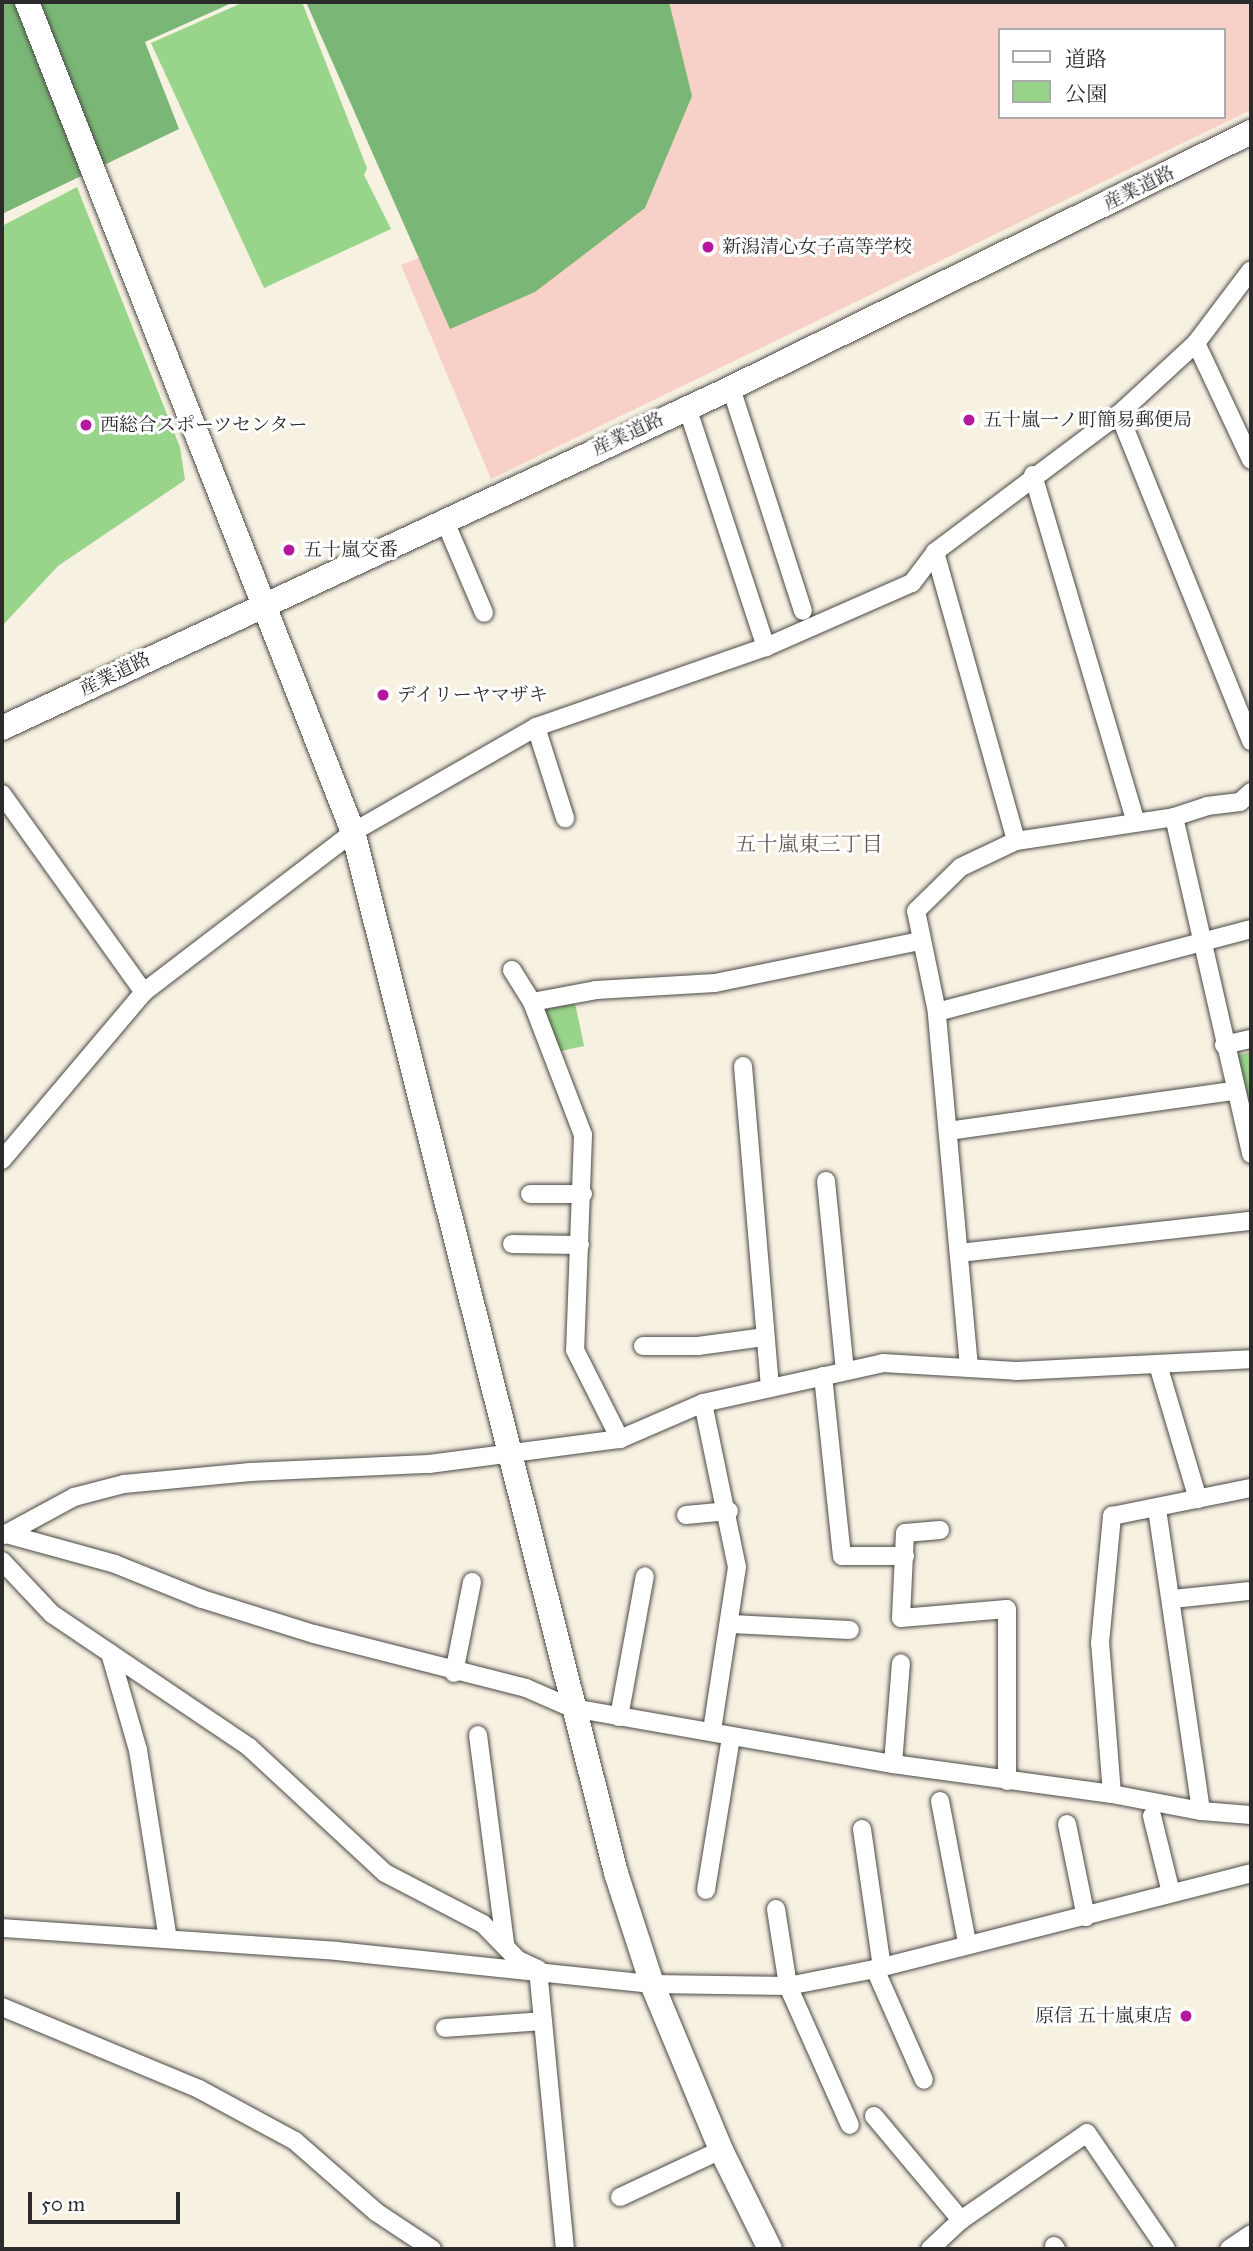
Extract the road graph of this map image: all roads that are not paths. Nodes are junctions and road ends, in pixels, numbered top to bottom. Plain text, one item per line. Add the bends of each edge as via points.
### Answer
1 (27, 2) edge
2 (1251, 132) edge
3 (1251, 270) edge
4 (1196, 343) junction
5 (731, 388) junction
6 (687, 407) junction
7 (1119, 414) junction
8 (1251, 460) edge
9 (1033, 475) junction
10 (444, 519) junction
11 (935, 552) junction
12 (262, 603) junction
13 (803, 611) dead end
14 (484, 612) dead end
15 (766, 647) junction
16 (536, 727) junction
17 (2, 728) edge
18 (1251, 741) edge
19 (1251, 792) edge
20 (2, 794) edge
21 (1174, 817) junction
22 (565, 818) dead end
23 (1136, 822) junction
24 (353, 832) junction
25 (1016, 841) junction
26 (1251, 929) edge
27 (920, 941) junction
28 (1202, 942) junction
29 (512, 970) dead end
30 (144, 992) junction
31 (531, 1002) junction
32 (937, 1012) junction
33 (1251, 1039) edge
34 (1224, 1045) junction
35 (743, 1066) dead end
36 (1234, 1091) junction
37 (948, 1131) junction
38 (1251, 1154) edge
39 (2, 1160) edge
40 (826, 1181) dead end
41 (530, 1194) dead end
42 (583, 1194) junction
43 (1251, 1221) edge
44 (512, 1244) dead end
45 (580, 1245) junction
46 (959, 1253) junction
47 (765, 1337) junction
48 (643, 1346) dead end
49 (1251, 1359) edge
50 (1158, 1365) junction
51 (969, 1367) junction
52 (845, 1371) junction
53 (823, 1376) junction
54 (770, 1388) junction
55 (703, 1403) junction
56 (620, 1439) junction
57 (510, 1453) junction
58 (1251, 1488) edge
59 (1198, 1499) junction
60 (1157, 1509) junction
61 (729, 1511) junction
62 (686, 1515) dead end
63 (940, 1530) dead end
64 (6, 1535) edge
65 (905, 1556) junction
66 (2, 1560) edge
67 (645, 1576) dead end
68 (472, 1582) dead end
69 (1249, 1591) dead end
70 (1172, 1599) junction
71 (731, 1624) junction
72 (850, 1630) dead end
73 (110, 1653) junction
74 (901, 1663) dead end
75 (454, 1673) junction
76 (572, 1708) junction
77 (619, 1717) junction
78 (712, 1731) junction
79 (478, 1735) dead end
80 (732, 1737) junction
81 (893, 1764) junction
82 (1007, 1781) junction
83 (1112, 1794) junction
84 (940, 1801) dead end
85 (1201, 1811) junction
86 (1251, 1815) edge
87 (1152, 1816) dead end
88 (1067, 1824) dead end
89 (862, 1829) dead end
90 (1251, 1873) edge
91 (706, 1890) dead end
92 (1171, 1893) junction
93 (776, 1909) dead end
94 (1086, 1917) junction
95 (2, 1928) edge
96 (168, 1939) junction
97 (967, 1943) junction
98 (505, 1944) junction
99 (878, 1968) junction
100 (538, 1969) junction
101 (652, 1984) junction
102 (788, 1986) junction
103 (2, 2007) edge
104 (542, 2021) junction
105 (445, 2028) dead end
106 (925, 2080) dead end
107 (874, 2116) dead end
108 (850, 2125) dead end
109 (721, 2150) junction
110 (620, 2197) dead end
111 (961, 2220) junction
112 (1251, 2234) edge
113 (432, 2249) edge
114 (565, 2249) edge
115 (770, 2249) edge
116 (930, 2249) edge
117 (1166, 2249) edge
118 (1229, 2249) edge

1 - 12 street
2 - 5 street, 産業道路
3 - 4 street
4 - 7 street
4 - 8 street
5 - 6 street, 産業道路
5 - 13 street
6 - 10 street, 産業道路
6 - 15 street
7 - 9 street
7 - 18 street
9 - 11 street
9 - 23 street
10 - 12 street, 産業道路
10 - 14 street
11 - 15 street via 912,583
11 - 25 street
12 - 17 street, 産業道路
12 - 24 street
15 - 16 street
16 - 22 street
16 - 24 street
19 - 21 street via 1240,802
20 - 30 street
21 - 23 street
21 - 28 street
23 - 25 street
24 - 30 street
24 - 57 street
25 - 27 street via 961,867 940,884 916,911
26 - 28 street
27 - 31 street via 715,983 596,990
27 - 32 street
28 - 32 street
28 - 34 street
29 - 31 street
30 - 39 street
31 - 42 street via 583,1135
32 - 37 street
33 - 34 street
34 - 36 street
35 - 47 street
36 - 37 street
36 - 38 street
37 - 46 street
40 - 52 street
41 - 42 street
42 - 45 street
43 - 46 street
44 - 45 street
45 - 56 street via 575,1350
46 - 51 street
47 - 48 street via 698,1346
47 - 54 street
49 - 50 street
50 - 51 street via 1016,1371
50 - 59 street
51 - 52 street via 883,1363
52 - 53 street
53 - 54 street
53 - 65 street via 842,1556
54 - 55 street
55 - 56 street
55 - 61 street
56 - 57 street
57 - 64 street via 429,1464 250,1472 124,1484 74,1497
57 - 76 street via 569,1671
58 - 59 street
59 - 60 street
60 - 70 street
60 - 83 street via 1112,1516 1100,1643
61 - 62 street
61 - 71 street via 737,1567
63 - 65 street via 905,1534
64 - 75 street via 115,1564 202,1599
65 - 82 street via 901,1618 1007,1609
66 - 73 street via 52,1614
67 - 77 street
68 - 75 street
69 - 70 street
70 - 85 street
71 - 72 street
71 - 78 street
73 - 96 street via 143,1775
73 - 98 street via 249,1747 385,1873 483,1924
74 - 81 street
75 - 76 street via 526,1688
76 - 77 street
76 - 101 street
77 - 78 street
78 - 80 street
79 - 98 street
80 - 81 street
80 - 91 street
81 - 82 street
82 - 83 street
83 - 85 street
84 - 97 street
85 - 86 street
87 - 92 street
88 - 94 street
89 - 99 street
90 - 92 street
92 - 94 street
93 - 102 street
94 - 97 street
95 - 96 street
96 - 100 street via 337,1951 443,1965
97 - 99 street
98 - 100 street via 518,1960
99 - 102 street
99 - 106 street
100 - 101 street
100 - 104 street
101 - 102 street
101 - 109 street
102 - 108 street
103 - 113 street via 199,2089 295,2141 376,2211
104 - 105 street
104 - 114 street
107 - 111 street
109 - 110 street
109 - 115 street
111 - 116 street
111 - 117 street via 1087,2133
112 - 118 street

